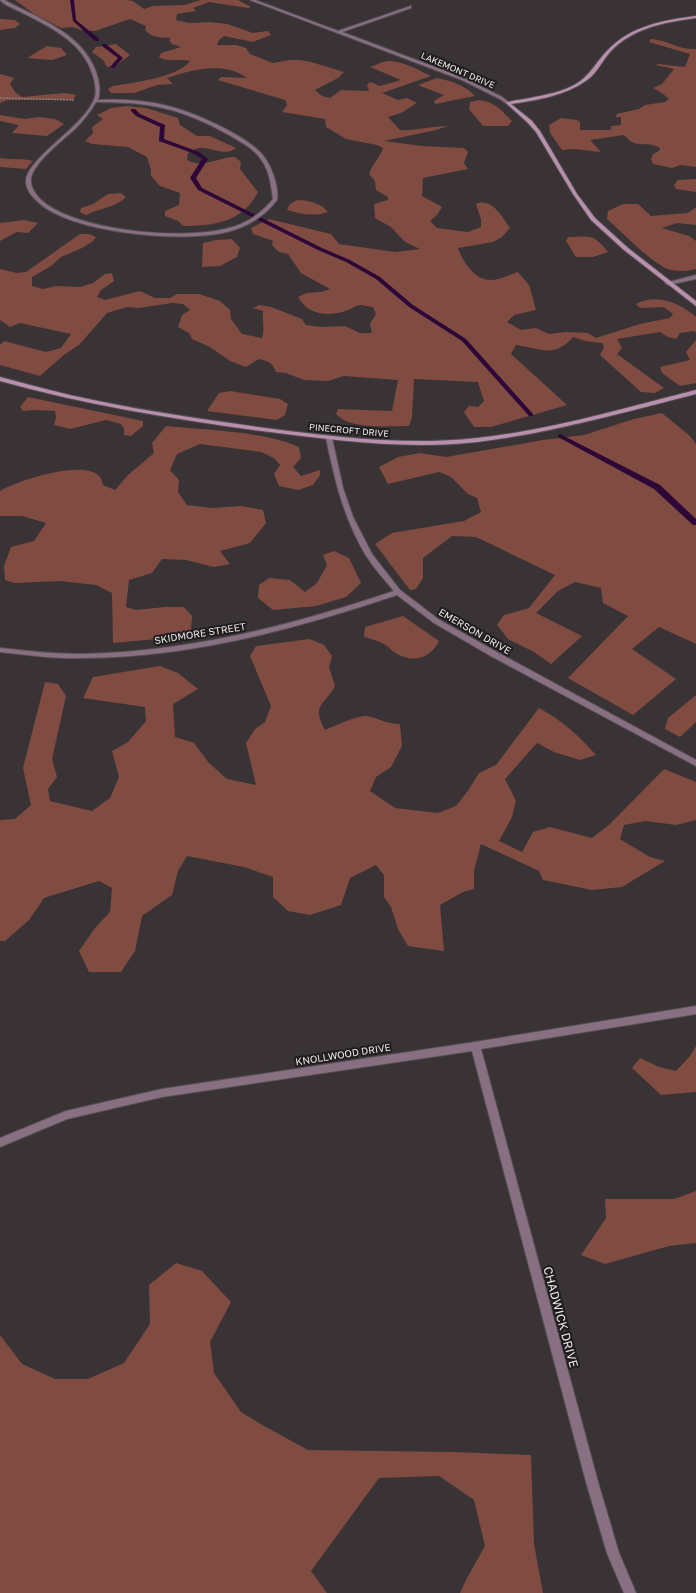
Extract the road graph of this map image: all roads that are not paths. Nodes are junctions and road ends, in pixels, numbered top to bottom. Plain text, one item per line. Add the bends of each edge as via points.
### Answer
1 (1, 0) edge
2 (252, 0) edge
3 (410, 7) dead end
4 (696, 17) edge
5 (339, 32) junction
6 (96, 101) junction
7 (508, 103) junction
8 (696, 277) edge
9 (668, 283) junction
10 (696, 304) edge
11 (0, 379) edge
12 (696, 392) edge
13 (329, 438) junction
14 (398, 592) junction
15 (0, 650) edge
16 (696, 763) edge
17 (696, 1010) edge
18 (475, 1046) junction
19 (0, 1143) edge
20 (630, 1593) edge

1 - 6 street via 57,31 82,51 91,62 95,75 98,91
2 - 5 street, LAKEMONT DRIVE
3 - 5 street
4 - 7 street via 648,26 631,34 612,48 587,78 564,90
5 - 7 street, LAKEMONT DRIVE via 463,79
6 - 6 street via 78,124 46,154 30,174 28,186 33,196 55,213 78,221 144,233 201,234 225,231 244,224 261,215 275,199 270,172 265,161 257,151 220,128 184,110 163,105 117,100
7 - 9 street, LAKEMONT DRIVE via 538,132 593,219
8 - 9 street
9 - 10 street, LAKEMONT DRIVE
11 - 13 street, PINECROFT DRIVE via 65,396 192,419
12 - 13 street, PINECROFT DRIVE via 556,426 477,440 403,443
13 - 14 street, EMERSON DRIVE via 340,488 350,516 369,555
14 - 15 street, SKIDMORE STREET via 271,631 223,642 125,654 81,656
14 - 16 street, EMERSON DRIVE via 436,621
17 - 18 street, KNOLLWOOD DRIVE
18 - 19 street, KNOLLWOOD DRIVE via 162,1094 66,1115
18 - 20 street, CHADWICK DRIVE via 590,1475 612,1552

